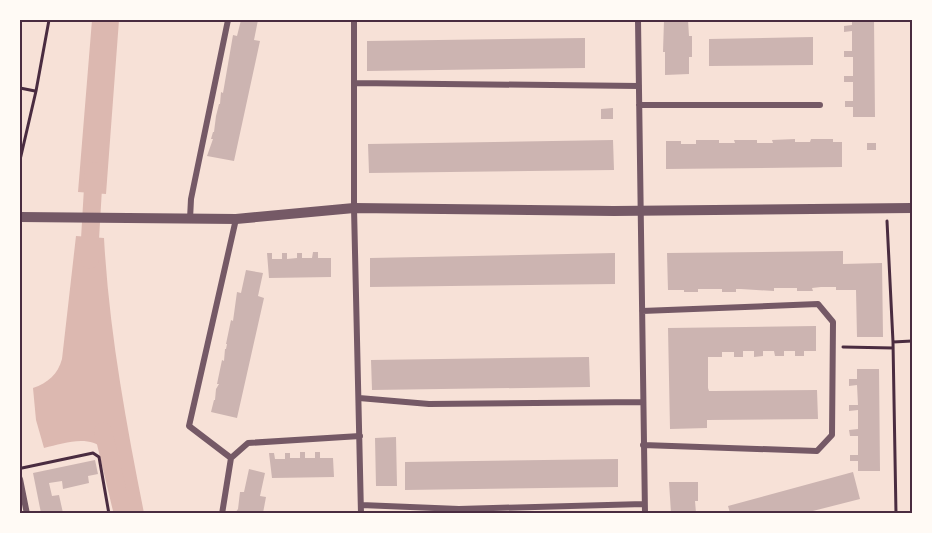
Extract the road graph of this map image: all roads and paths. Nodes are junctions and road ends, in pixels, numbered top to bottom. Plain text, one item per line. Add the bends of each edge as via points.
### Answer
1 (49, 20) edge
2 (228, 20) edge
3 (354, 20) edge
4 (638, 20) edge
5 (354, 83) junction
6 (639, 86) junction
7 (20, 88) edge
8 (36, 91) junction
9 (639, 105) junction
10 (820, 105) dead end
11 (20, 160) edge
12 (354, 208) junction
13 (887, 208) junction
14 (912, 208) edge
15 (641, 210) junction
16 (20, 217) edge
17 (236, 219) junction
18 (190, 220) junction
19 (642, 311) junction
20 (912, 341) edge
21 (892, 342) junction
22 (833, 347) junction
23 (893, 348) junction
24 (359, 398) junction
25 (643, 402) junction
26 (360, 436) junction
27 (643, 445) junction
28 (231, 458) junction
29 (20, 468) edge
30 (20, 479) edge
31 (644, 504) junction
32 (361, 505) junction
33 (27, 513) edge
34 (109, 513) edge
35 (222, 513) edge
36 (361, 513) edge
37 (645, 513) edge
38 (896, 513) edge

1 - 8 path
2 - 18 street
3 - 5 street
4 - 6 street
5 - 6 street
5 - 12 street
6 - 9 street
7 - 8 path
8 - 11 path
9 - 10 street
9 - 15 street
12 - 15 street
12 - 17 street
12 - 24 street
13 - 14 street
13 - 15 street
13 - 21 path
15 - 19 street
16 - 18 street
17 - 18 street
17 - 28 street via 189,426
19 - 22 street via 818,304 833,322
19 - 25 street
20 - 21 path
21 - 23 path
22 - 23 path
22 - 27 street via 832,435 818,451
23 - 38 path
24 - 25 street via 429,404
24 - 26 street
25 - 27 street
26 - 28 street via 248,443
26 - 32 street
27 - 31 street
28 - 35 street
29 - 34 path via 93,453 99,457
30 - 33 street
31 - 32 street via 459,509
31 - 37 street
32 - 36 street

